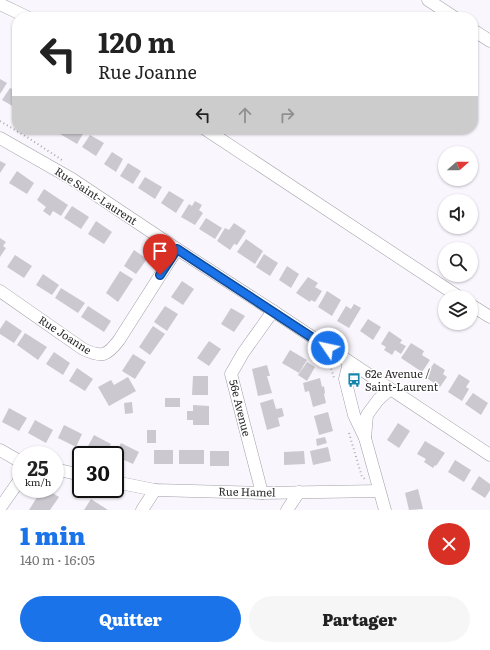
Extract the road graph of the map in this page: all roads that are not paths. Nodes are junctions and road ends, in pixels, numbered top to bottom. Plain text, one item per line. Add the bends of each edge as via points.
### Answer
1 (428, 0) edge
2 (0, 4) edge
3 (17, 12) edge
4 (446, 12) edge
5 (478, 33) edge
6 (490, 41) edge
7 (213, 134) edge
8 (0, 138) edge
9 (177, 249) junction
10 (448, 290) edge
11 (0, 291) edge
12 (478, 309) edge
13 (273, 311) junction
14 (490, 317) edge
15 (349, 362) junction
16 (390, 389) junction
17 (365, 438) junction
18 (0, 450) edge
19 (490, 455) edge
20 (12, 457) edge
21 (124, 484) edge
22 (155, 490) junction
23 (12, 491) edge
24 (379, 491) junction
25 (299, 492) junction
26 (262, 493) junction
27 (0, 508) edge
28 (142, 510) edge
29 (287, 510) edge
30 (384, 510) edge

1 - 4 street
2 - 3 street
5 - 6 street
7 - 10 street
8 - 9 street, Rue Saint-Laurent via 72,179
9 - 11 street, Rue Joanne via 119,340 110,351 103,354 95,355 83,350
9 - 13 street, Rue Saint-Laurent
12 - 14 street
13 - 15 street, Rue Saint-Laurent
13 - 26 street, 56e Avenue via 231,374
15 - 16 street, Rue Saint-Laurent
15 - 17 street via 344,379 354,415
16 - 17 street via 378,400 368,415
16 - 19 street, Rue Saint-Laurent
17 - 24 street
18 - 20 street
21 - 22 street, Rue Hamel
22 - 26 street, Rue Hamel
22 - 28 street
23 - 27 street
24 - 25 street, Rue Hamel
24 - 30 street
25 - 26 street, Rue Hamel
25 - 29 street

